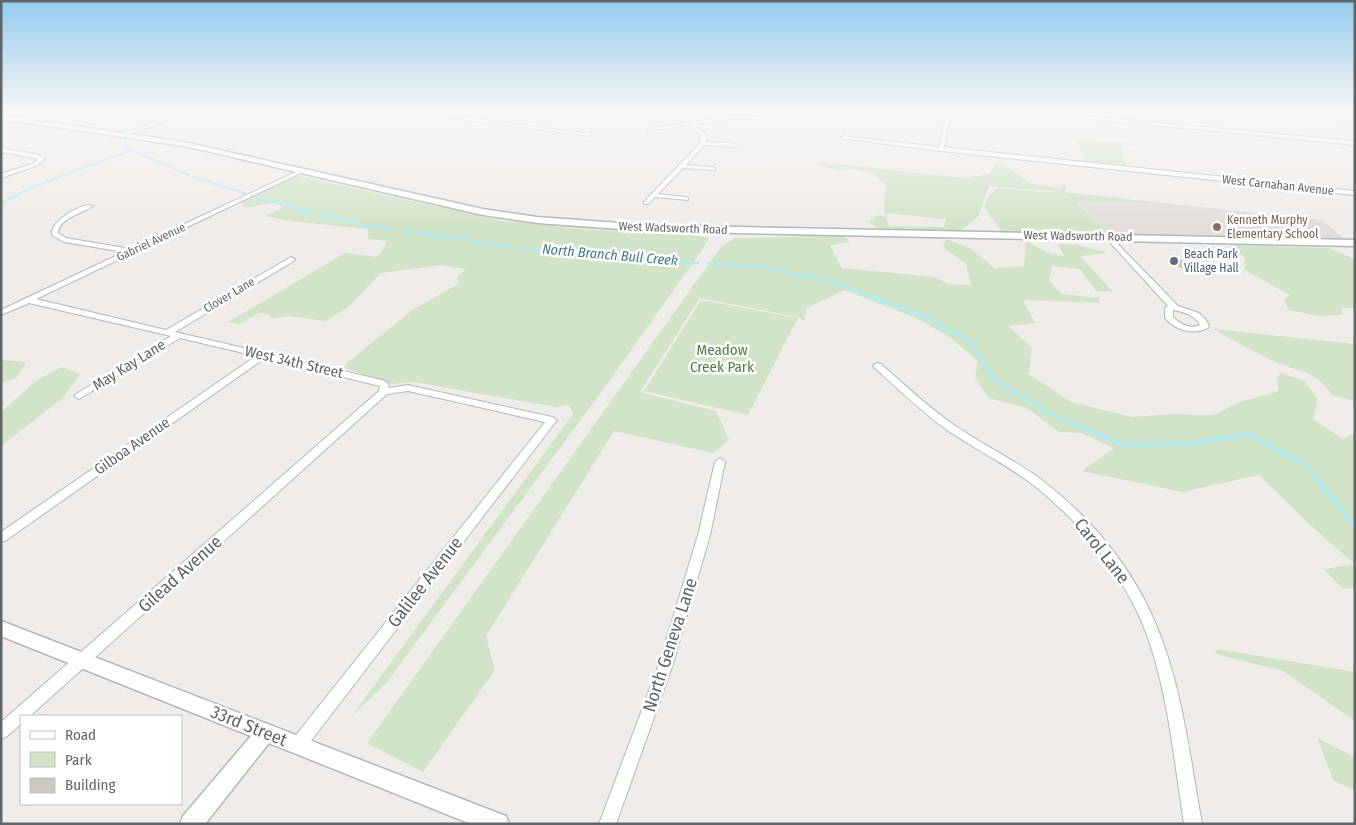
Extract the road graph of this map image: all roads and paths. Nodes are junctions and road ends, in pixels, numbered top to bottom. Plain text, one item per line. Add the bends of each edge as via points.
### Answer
1 (1, 150) edge
2 (209, 150) edge
3 (697, 150) edge
4 (945, 150) edge
5 (682, 166) junction
6 (713, 169) dead end
7 (302, 171) junction
8 (1, 176) edge
9 (1355, 193) edge
10 (654, 195) junction
11 (686, 199) dead end
12 (646, 203) dead end
13 (90, 206) dead end
14 (1108, 237) junction
15 (1355, 243) edge
16 (131, 251) junction
17 (290, 259) dead end
18 (28, 300) junction
19 (1175, 308) dead end
20 (1, 312) edge
21 (168, 332) junction
22 (179, 335) junction
23 (263, 355) junction
24 (878, 366) dead end
25 (384, 392) junction
26 (79, 396) dead end
27 (720, 462) dead end
28 (1, 538) edge
29 (1, 628) edge
30 (83, 660) junction
31 (20, 715) edge
32 (20, 715) edge
33 (1, 732) edge
34 (266, 732) junction
35 (298, 745) junction
36 (191, 824) edge
37 (498, 824) edge
38 (607, 824) edge
39 (1193, 824) edge

1 - 8 street via 42,157 39,162
2 - 7 main road, West Wadsworth Road
3 - 5 street
4 - 9 street, West Carnahan Avenue
5 - 6 street
5 - 10 street
7 - 14 main road, West Wadsworth Road via 483,212 590,225
7 - 16 street, Gabriel Avenue
10 - 11 street
10 - 12 street
13 - 16 street via 60,222 54,234 64,240
14 - 15 main road, West Wadsworth Road
14 - 19 street
16 - 18 street, Gabriel Avenue
17 - 21 street, Clover Lane
18 - 20 street, Gabriel Avenue
18 - 21 street, West 34th Street
21 - 22 street, West 34th Street
22 - 23 street, West 34th Street
22 - 26 street, May Kay Lane
23 - 25 street, West 34th Street via 379,382 385,385
23 - 28 street, Gilboa Avenue
24 - 39 street, Carol Lane via 948,426 1038,483 1062,503 1108,553 1130,585 1157,644 1168,685
25 - 30 street, Gilead Avenue
25 - 35 street, Galilee Avenue via 408,388 552,420
27 - 38 street, North Geneva Lane via 704,535 665,667
29 - 30 street, 33rd Street
30 - 32 street, Gilead Avenue
30 - 34 street, 33rd Street
31 - 33 street, Gilead Avenue
34 - 35 street, 33rd Street
34 - 36 street
35 - 37 street, 33rd Street

